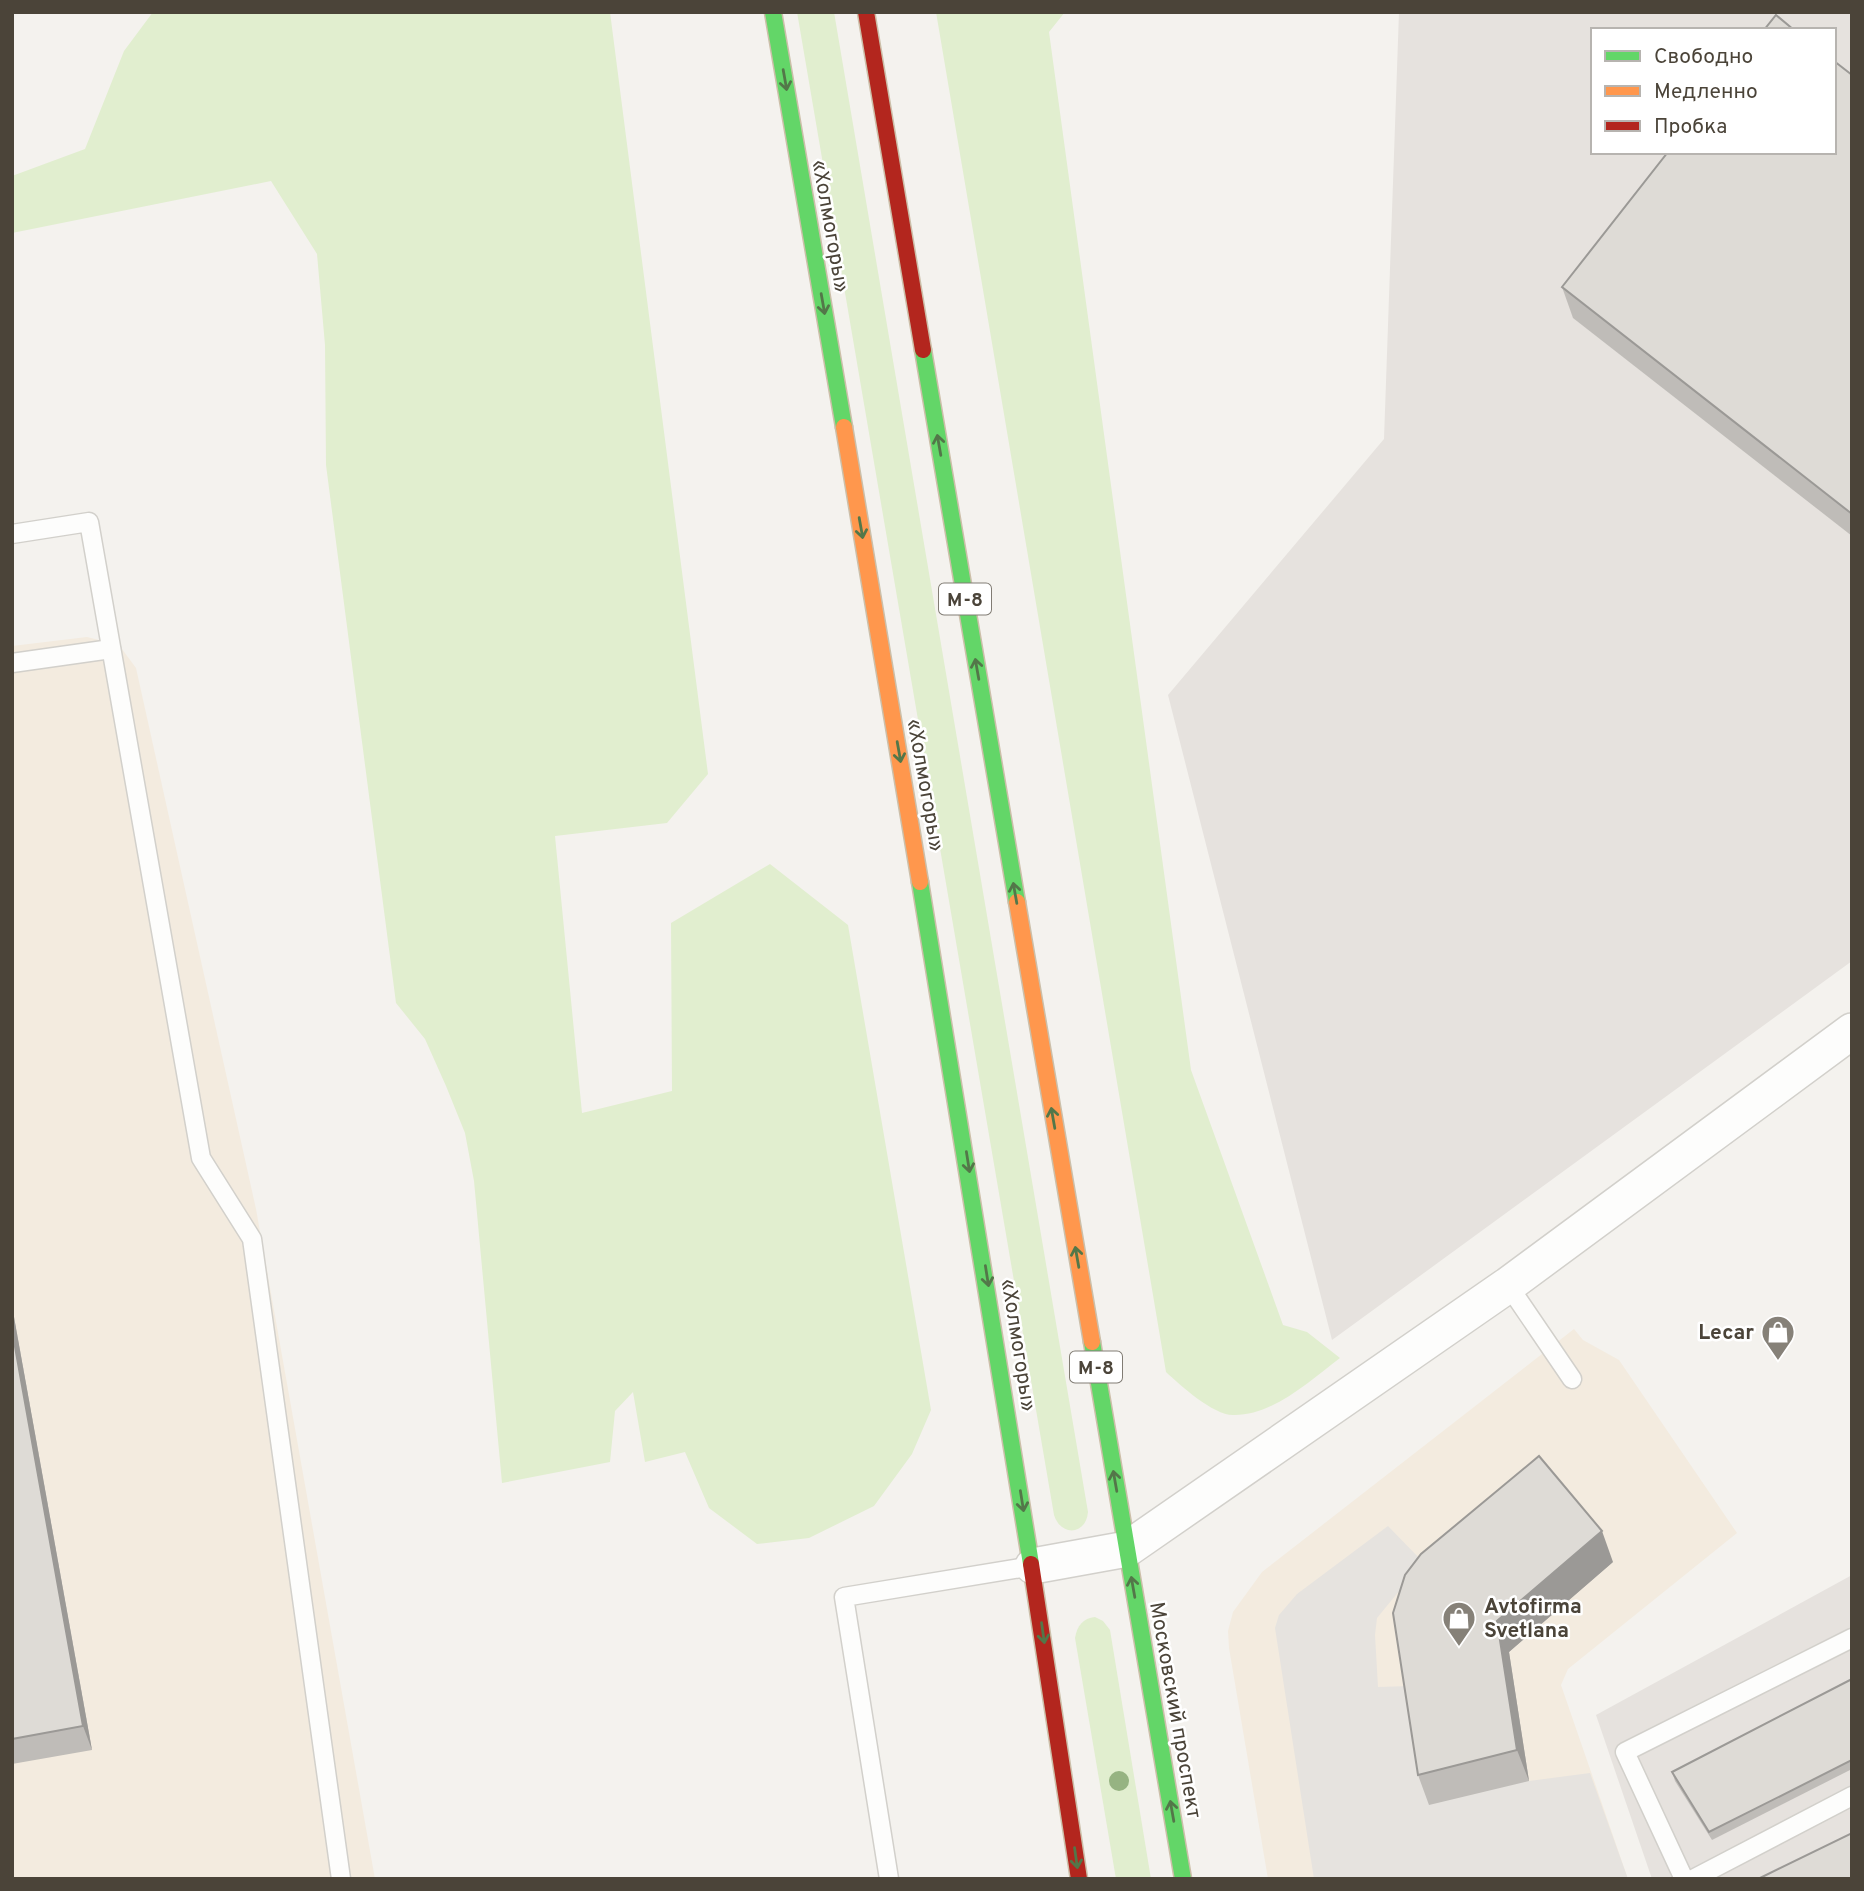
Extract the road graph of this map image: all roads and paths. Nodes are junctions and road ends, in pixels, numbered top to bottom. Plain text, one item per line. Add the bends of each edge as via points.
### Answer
1 (773, 12) edge
2 (866, 12) edge
3 (12, 534) edge
4 (111, 649) junction
5 (12, 663) edge
6 (1852, 1031) edge
7 (1508, 1285) junction
8 (1572, 1378) dead end
9 (1127, 1549) junction
10 (1033, 1566) junction
11 (1852, 1639) edge
12 (1852, 1796) edge
13 (341, 1879) edge
14 (889, 1879) edge
15 (1079, 1879) edge
16 (1183, 1879) edge
17 (1684, 1879) edge
18 (1693, 1879) edge

1 -> 10 highway, «Холмогоры»
9 -> 2 highway, М-8
3 - 4 lane via 89,522
4 - 5 lane
4 - 13 lane via 201,1158 252,1240
6 - 7 street
7 - 8 lane
7 - 9 street
9 - 10 street
16 -> 9 highway, Московский проспект / М-8
10 - 14 lane via 844,1597
10 -> 15 highway
11 - 17 lane via 1625,1752
12 - 18 lane

